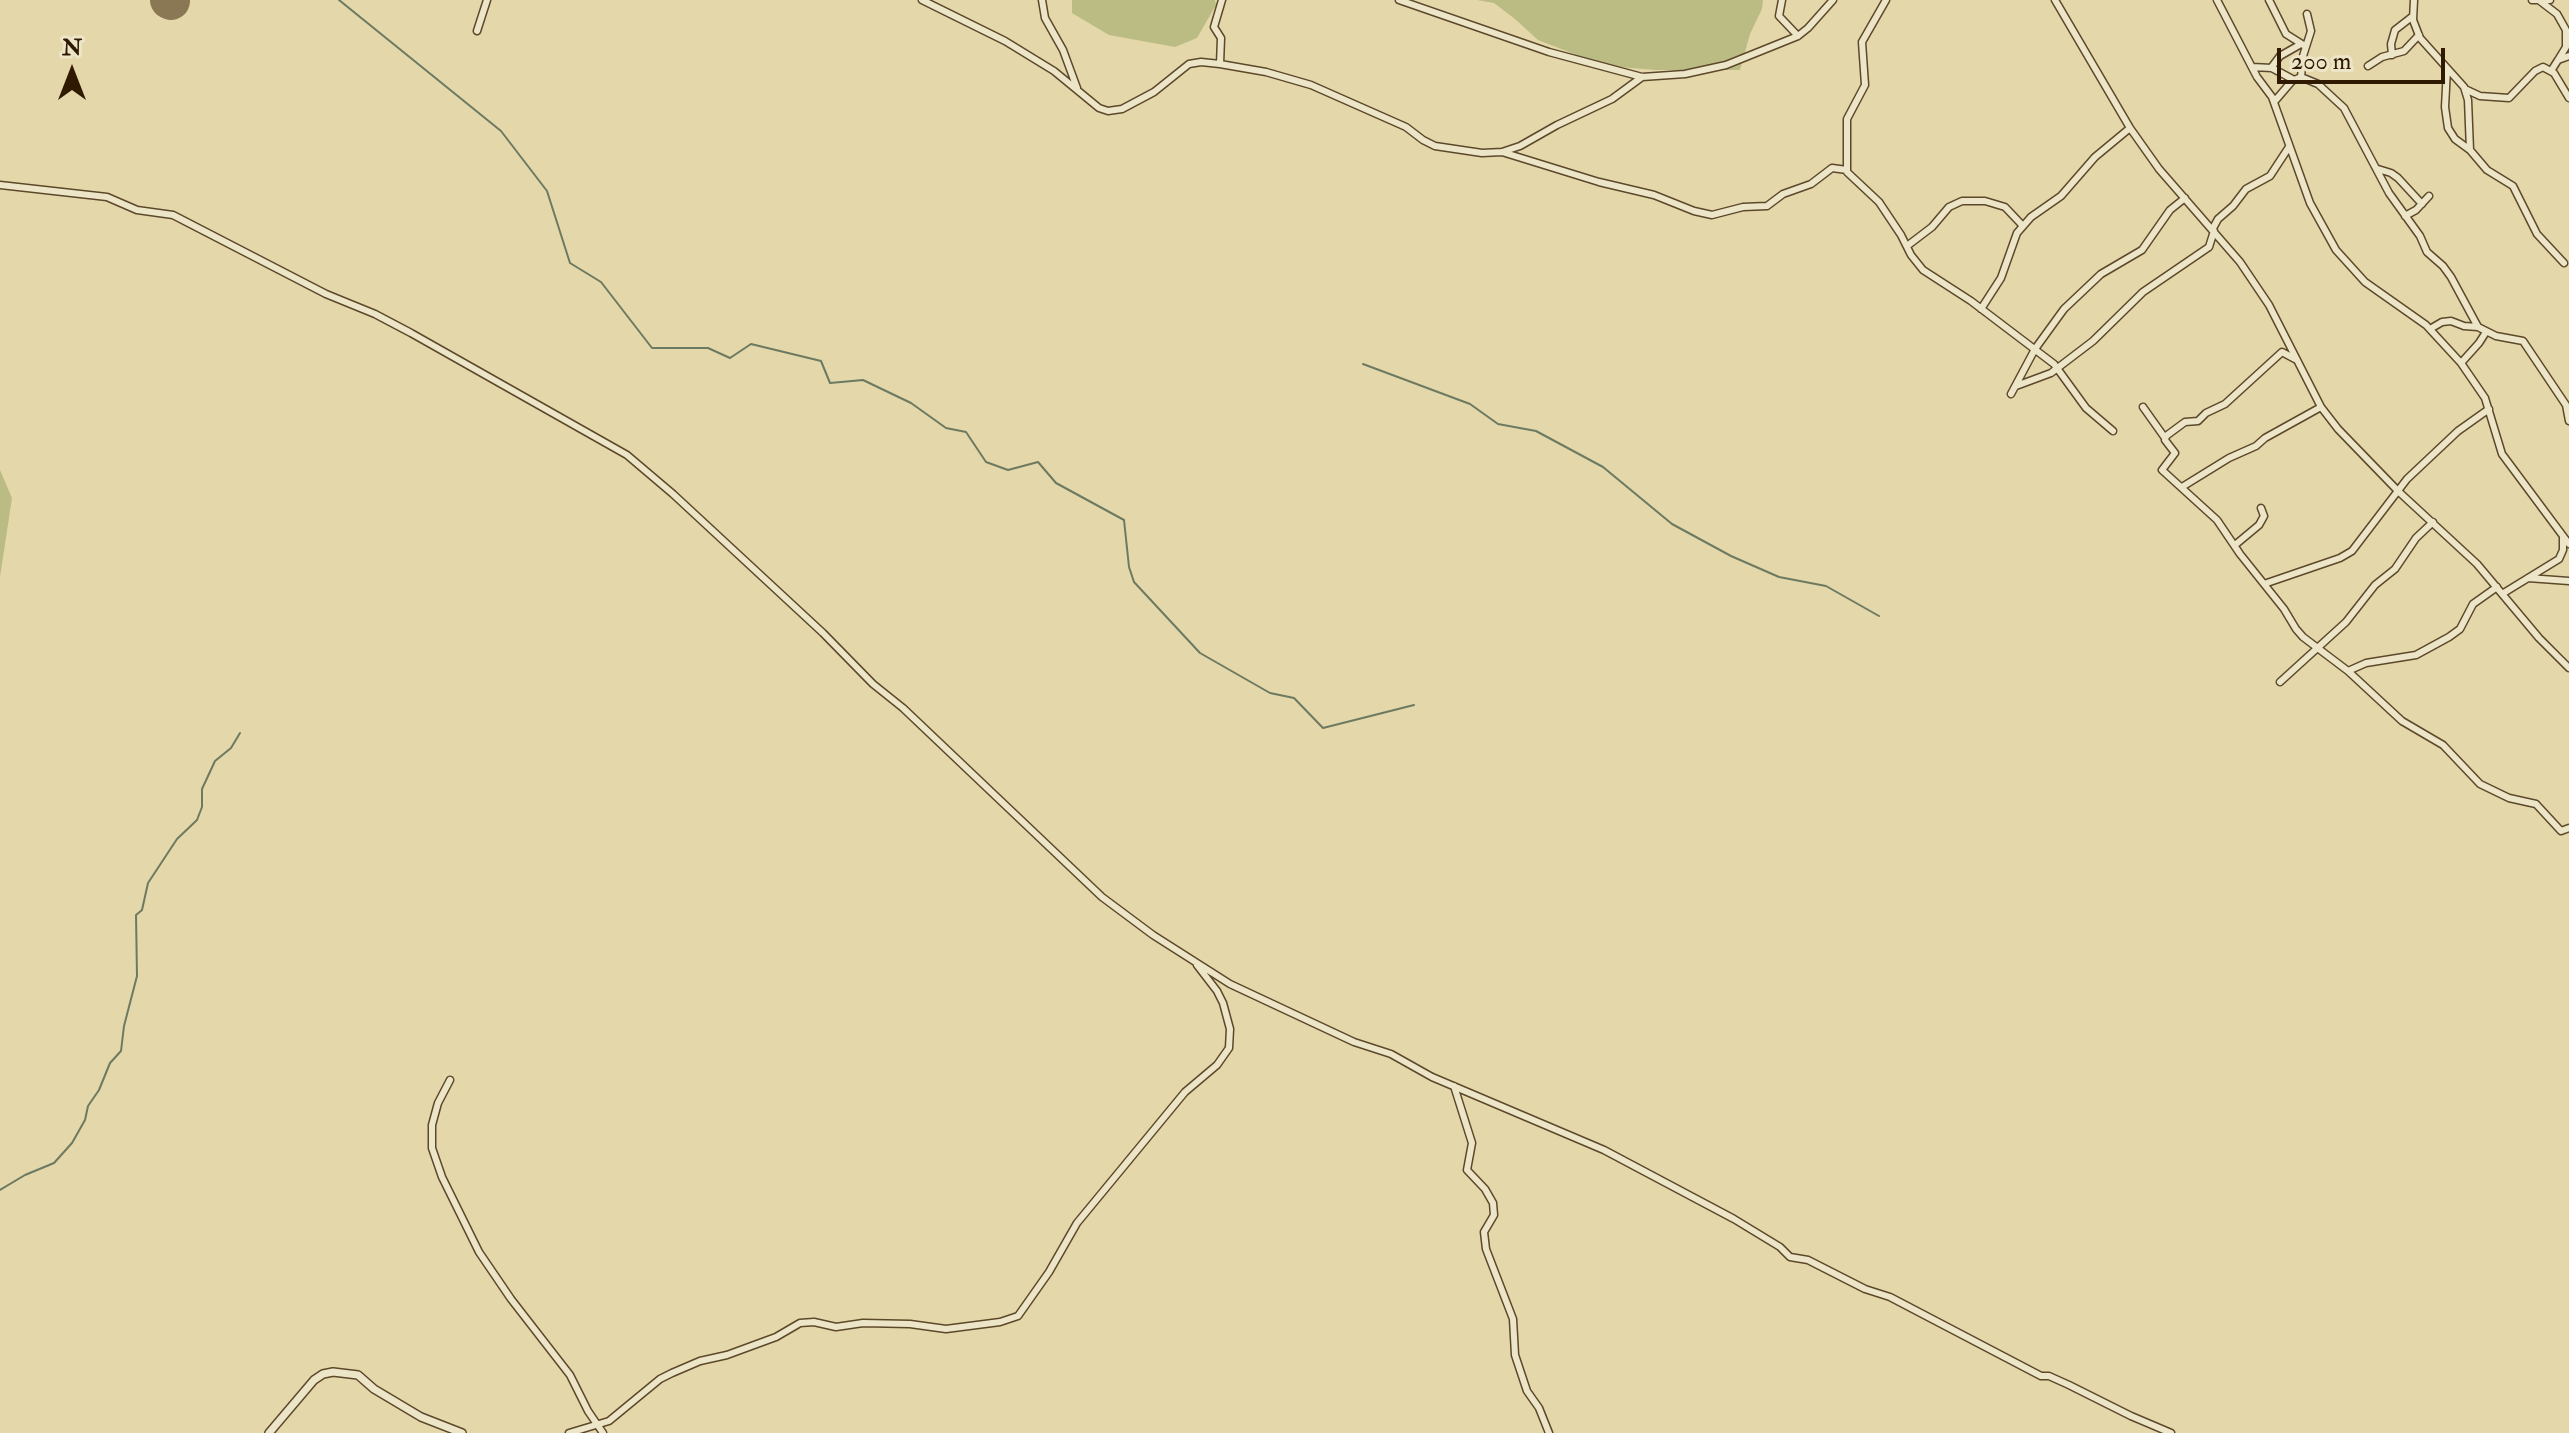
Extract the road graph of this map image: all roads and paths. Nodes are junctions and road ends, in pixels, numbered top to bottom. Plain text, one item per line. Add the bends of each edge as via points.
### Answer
1 (487, 0) edge
2 (922, 0) edge
3 (1042, 0) edge
4 (1222, 0) edge
5 (1399, 0) edge
6 (1782, 0) edge
7 (1833, 0) edge
8 (1886, 0) edge
9 (2055, 0) edge
10 (2067, 0) edge
11 (2217, 0) edge
12 (2414, 0) edge
13 (2550, 0) edge
14 (2272, 1) edge
15 (2536, 1) edge
16 (2061, 9) junction
17 (2307, 14) dead end
18 (2413, 16) junction
19 (477, 31) dead end
20 (2419, 35) junction
21 (1798, 36) junction
22 (2303, 45) junction
23 (2392, 55) junction
24 (2569, 56) edge
25 (2558, 60) junction
26 (1220, 64) junction
27 (2368, 66) dead end
28 (2252, 67) junction
29 (2271, 68) junction
30 (2447, 69) junction
31 (2551, 71) junction
32 (1642, 77) junction
33 (2298, 78) junction
34 (2465, 89) junction
35 (1078, 91) junction
36 (2569, 98) edge
37 (2274, 102) junction
38 (2130, 128) junction
39 (2289, 147) junction
40 (2470, 150) junction
41 (1502, 152) junction
42 (2378, 169) junction
43 (1847, 170) junction
44 (0, 185) edge
45 (2429, 196) dead end
46 (2185, 198) junction
47 (2422, 204) junction
48 (2405, 216) junction
49 (2023, 226) junction
50 (2213, 230) junction
51 (1907, 246) junction
52 (2564, 263) dead end
53 (1981, 309) junction
54 (2478, 327) junction
55 (2430, 329) junction
56 (2486, 332) junction
57 (2035, 349) junction
58 (2299, 361) junction
59 (2461, 363) junction
60 (2058, 368) junction
61 (2016, 386) junction
62 (2011, 394) dead end
63 (2143, 407) dead end
64 (2321, 407) junction
65 (2489, 409) junction
66 (2569, 421) edge
67 (2113, 431) dead end
68 (2165, 438) junction
69 (2182, 487) junction
70 (2398, 491) junction
71 (2261, 508) dead end
72 (2433, 522) junction
73 (2563, 536) junction
74 (2569, 544) edge
75 (2235, 545) junction
76 (2528, 578) junction
77 (2569, 581) edge
78 (2264, 584) junction
79 (2497, 587) junction
80 (2502, 594) junction
81 (2319, 647) junction
82 (2569, 668) edge
83 (2348, 671) junction
84 (2280, 682) dead end
85 (2569, 828) edge
86 (1194, 962) junction
87 (450, 1080) dead end
88 (1453, 1086) junction
89 (598, 1425) junction
90 (269, 1433) edge
91 (462, 1433) edge
92 (569, 1433) edge
93 (603, 1433) edge
94 (1549, 1433) edge
95 (2171, 1433) edge

1 - 19 street
2 - 35 street via 1005,41
3 - 35 street
4 - 26 street via 1214,27 1221,38
5 - 32 street via 1549,52
6 - 21 street via 1779,16
7 - 21 street
8 - 43 street via 1862,42 1865,85 1847,119
9 - 16 street
10 - 16 street
11 - 28 street
12 - 18 street
13 - 15 street
14 - 22 street via 2286,34
15 - 25 street via 2557,14 2566,30 2567,42
16 - 38 street
17 - 22 street via 2311,31
18 - 20 street
18 - 23 street via 2395,30
20 - 23 street via 2409,48
20 - 30 street
21 - 32 street via 1706,71
22 - 29 street via 2280,56
22 - 33 street
23 - 27 street
24 - 25 street
25 - 31 street
26 - 35 street via 1189,64 1122,109 1099,108
26 - 41 street via 1311,85 1406,127 1435,146
28 - 29 street
28 - 37 street
29 - 33 street
30 - 34 street
30 - 40 street via 2448,128
31 - 34 street via 2538,69 2506,99
31 - 36 street
32 - 41 street via 1612,99
33 - 37 street
33 - 42 street via 2318,84 2344,108
34 - 40 street
37 - 39 street
38 - 46 street
38 - 49 street
39 - 50 street via 2270,176 2246,189
39 - 55 street via 2310,203 2336,250 2365,282
40 - 52 street via 2487,170 2513,186 2537,234
41 - 43 street via 1712,215 1767,206 1832,168
42 - 47 street via 2394,175
42 - 48 street
43 - 51 street via 1879,202
44 - 86 street via 107,197 137,210 173,215 399,326 627,455 1092,887
45 - 47 street
46 - 50 street
46 - 57 street via 2142,250 2101,274 2073,300
47 - 48 street
48 - 54 street via 2427,252 2451,277
49 - 51 street via 2005,207 1962,201
49 - 53 street
50 - 58 street via 2269,305
50 - 60 street via 2206,249 2143,292
51 - 53 street via 1931,277
53 - 57 street
54 - 55 street via 2448,321
54 - 56 street
55 - 59 street
56 - 59 street
56 - 66 street via 2526,344 2567,406
57 - 60 street
57 - 61 street
58 - 64 street
58 - 68 street via 2282,352 2274,356 2223,406 2198,421 2185,422
59 - 65 street
60 - 61 street
60 - 67 street via 2086,408
61 - 62 street
63 - 68 street
64 - 69 street
64 - 70 street
65 - 70 street via 2458,431
65 - 73 street via 2501,451
68 - 69 street via 2175,453 2162,470
69 - 75 street
70 - 72 street
70 - 78 street via 2344,556
71 - 75 street via 2262,521
72 - 79 street
72 - 81 street
73 - 74 street
73 - 76 street via 2559,559
75 - 78 street
76 - 77 street
76 - 80 street
78 - 81 street via 2296,629
79 - 80 street
79 - 83 street via 2473,604 2460,629 2449,637 2416,655
80 - 82 street
81 - 83 street
81 - 84 street
83 - 85 street via 2402,721 2443,745 2480,784 2536,804 2558,829
86 - 88 street via 1252,996
86 - 89 street via 1223,1003 1229,1048 1185,1092 1077,1223 1018,1316 946,1329 800,1323 776,1337 672,1373
87 - 89 street via 432,1125 432,1148 441,1174 479,1252 570,1375
88 - 94 street via 1472,1143 1467,1170 1493,1203 1494,1215 1484,1232 1486,1249 1513,1319 1515,1355
88 - 95 street via 1615,1156 1742,1223 1790,1257 1805,1258 1890,1297 2041,1376
89 - 92 street
89 - 93 street
90 - 91 street via 314,1380 333,1372 356,1375 421,1417

